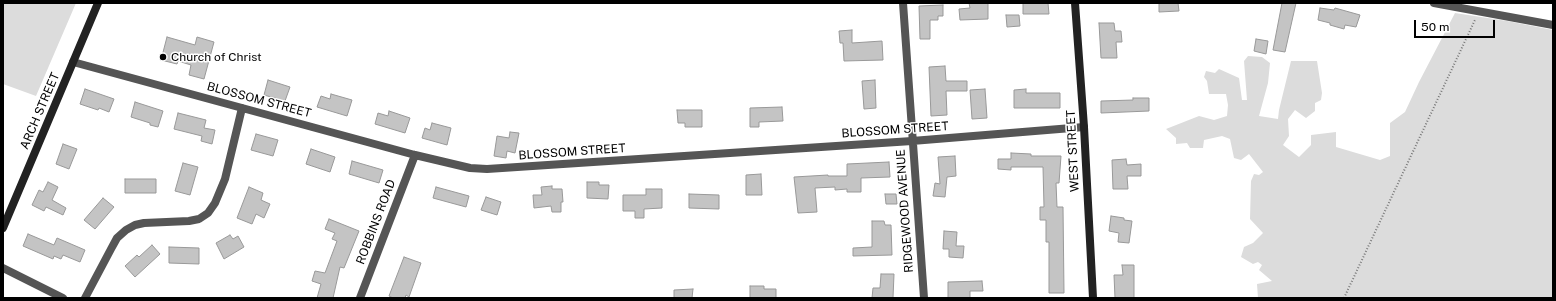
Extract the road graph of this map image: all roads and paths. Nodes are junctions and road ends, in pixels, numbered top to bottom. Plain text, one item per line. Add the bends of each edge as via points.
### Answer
1 (98, 3) edge
2 (903, 3) edge
3 (1075, 3) edge
4 (1434, 3) edge
5 (1475, 11) junction
6 (1553, 25) edge
7 (73, 62) junction
8 (242, 108) junction
9 (1084, 127) junction
10 (912, 141) junction
11 (414, 155) junction
12 (3, 228) edge
13 (3, 268) edge
14 (63, 298) edge
15 (85, 298) edge
16 (360, 298) edge
17 (924, 298) edge
18 (1093, 298) edge
19 (1344, 298) edge

1 - 7 street, ARCH STREET
2 - 10 street, RIDGEWOOD AVENUE
3 - 9 street, WEST STREET
4 - 5 street
5 - 6 street
5 - 19 path
7 - 8 street, BLOSSOM STREET
7 - 12 street, ARCH STREET
8 - 11 street, BLOSSOM STREET
8 - 15 street via 225,179 215,204 208,213 190,221 135,224 126,230 117,238
9 - 10 street, BLOSSOM STREET
9 - 18 street, WEST STREET
10 - 11 street, BLOSSOM STREET via 487,169 470,168
10 - 17 street, RIDGEWOOD AVENUE
11 - 16 street, ROBBINS ROAD
13 - 14 street

